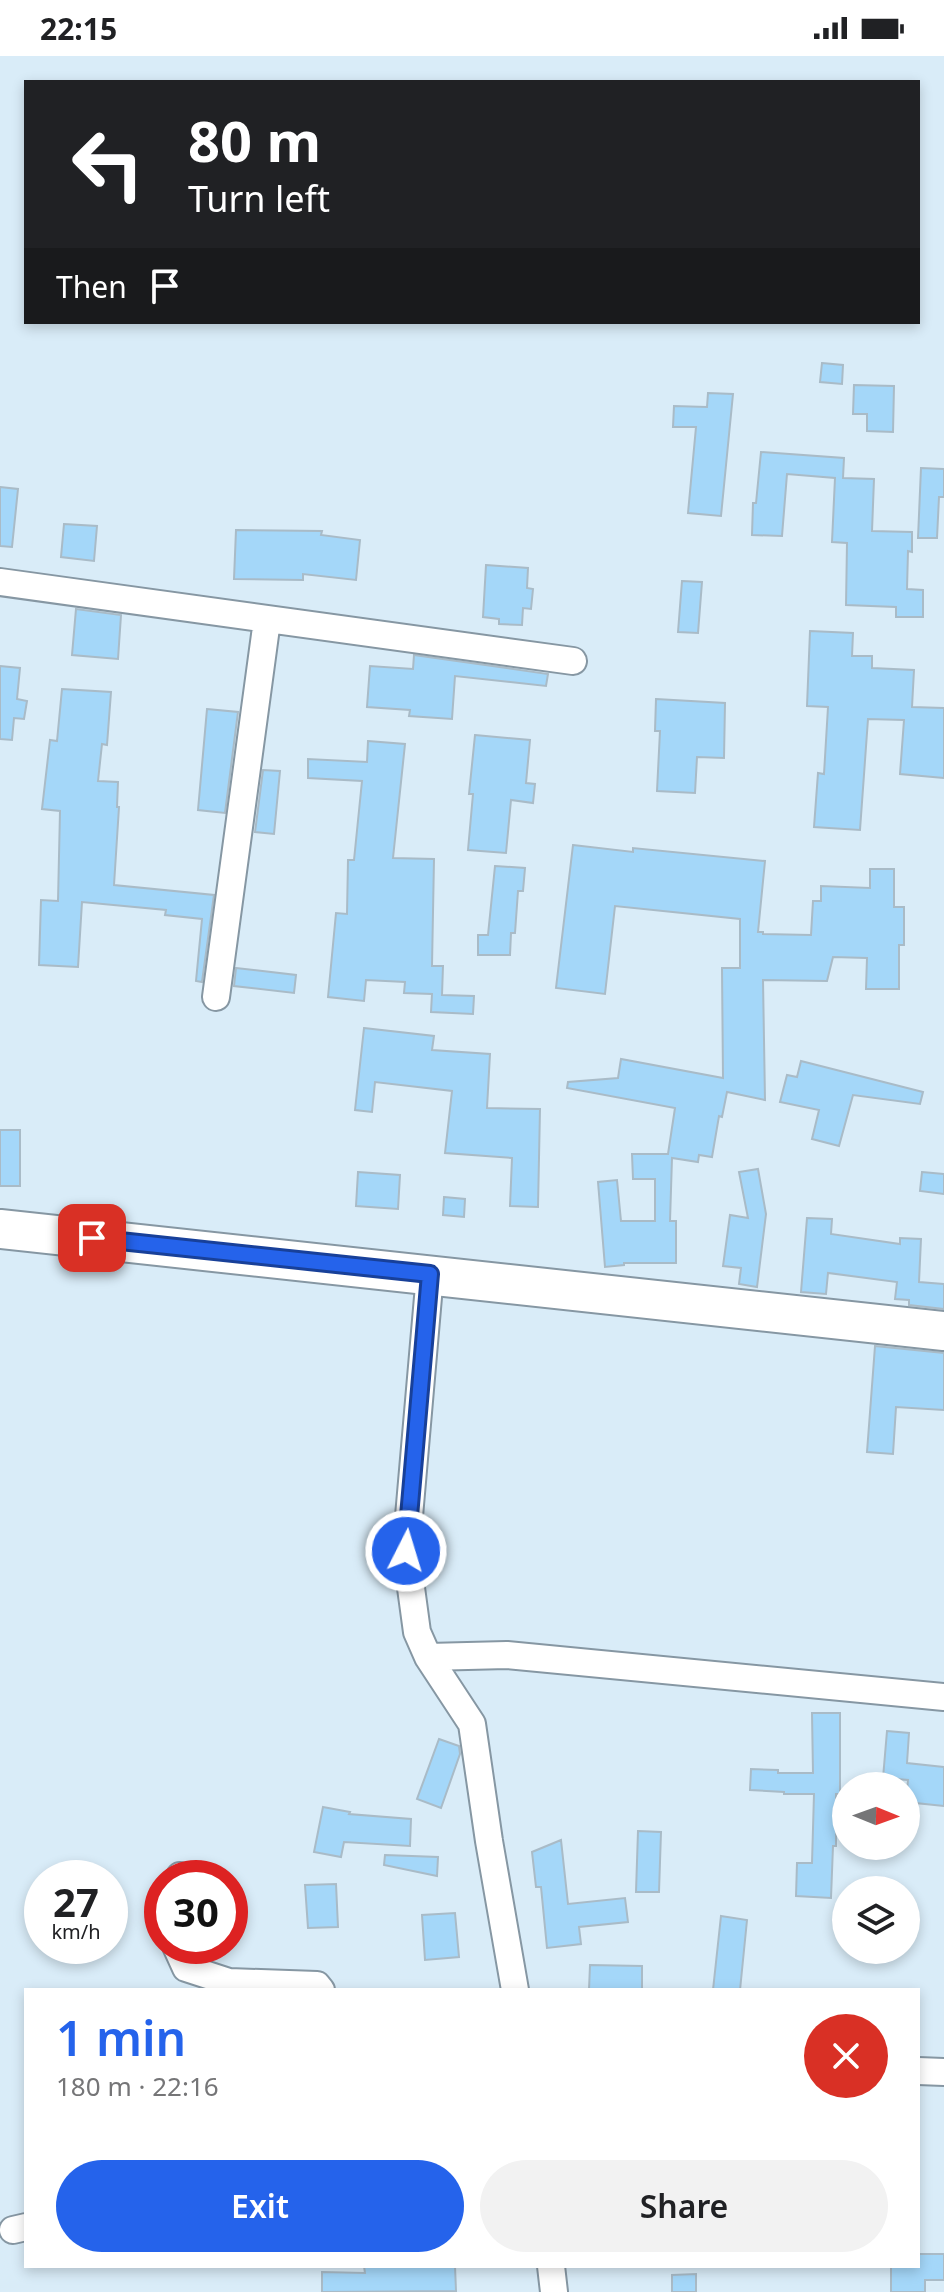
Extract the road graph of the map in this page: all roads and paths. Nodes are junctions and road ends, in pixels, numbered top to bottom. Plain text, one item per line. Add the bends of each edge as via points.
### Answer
1 (0, 582) edge
2 (267, 620) junction
3 (573, 661) dead end
4 (216, 997) dead end
5 (0, 1229) edge
6 (430, 1274) junction
7 (944, 1331) edge
8 (428, 1657) junction
9 (944, 1697) edge
10 (184, 1964) edge
11 (319, 1988) edge
12 (515, 1988) edge
13 (920, 2071) edge
14 (944, 2072) edge
15 (551, 2268) edge
16 (554, 2292) edge

1 - 2 street
2 - 3 street
2 - 4 street
5 - 6 street
6 - 7 street
6 - 8 street via 406,1551 417,1632
8 - 9 street via 507,1655
8 - 12 street via 472,1724
10 - 11 street via 229,1982
13 - 14 street
15 - 16 street

